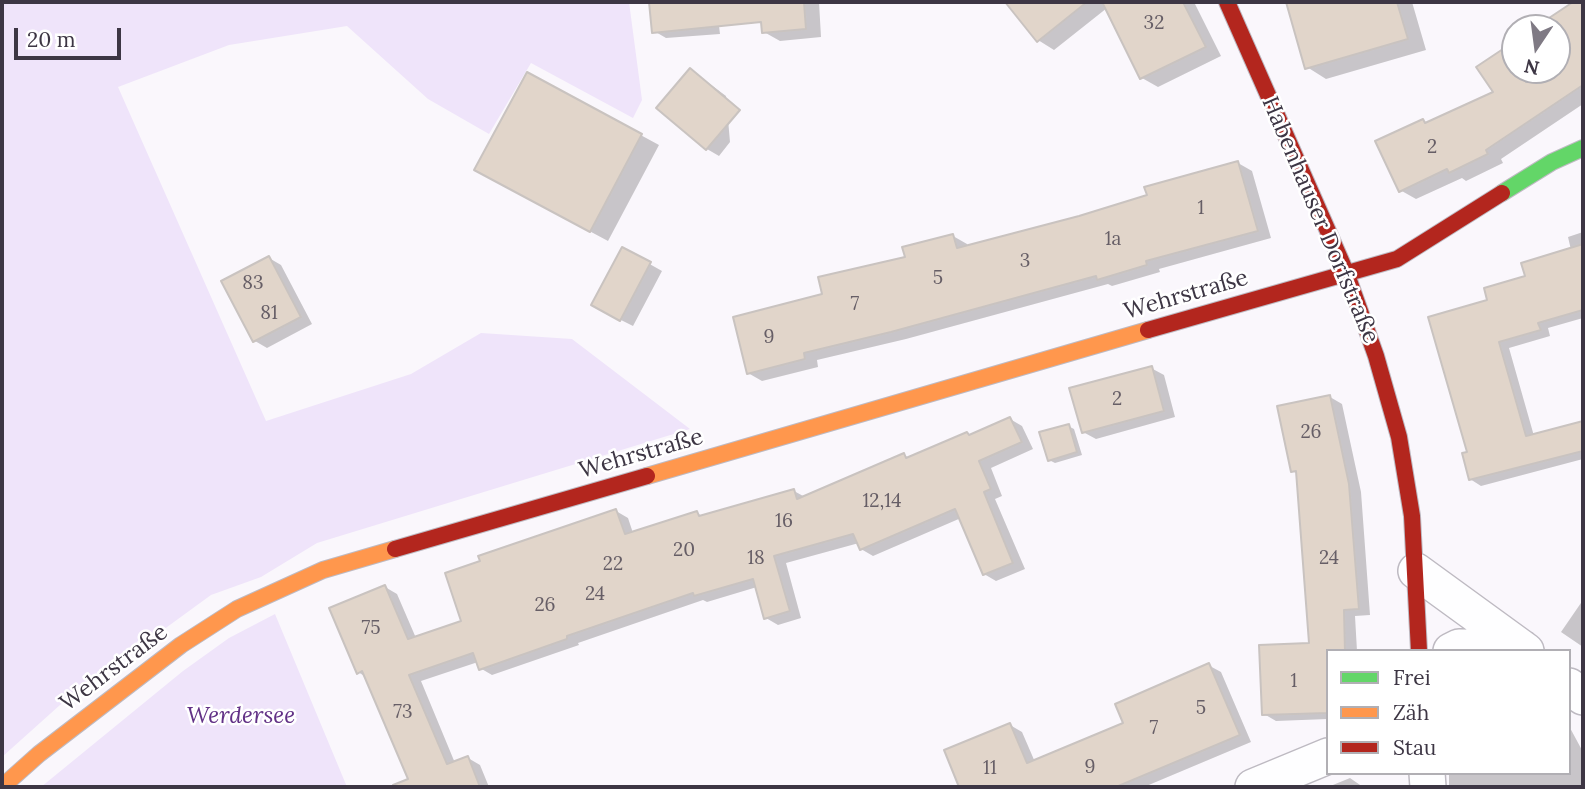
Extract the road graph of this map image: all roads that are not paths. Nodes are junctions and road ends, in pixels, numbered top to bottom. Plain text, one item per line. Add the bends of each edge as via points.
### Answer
1 (1227, 2) edge
2 (1583, 148) edge
3 (1346, 272) junction
4 (1416, 571) junction
5 (1419, 649) edge
6 (1455, 649) edge
7 (1524, 649) edge
8 (1326, 757) edge
9 (2, 787) edge
10 (1253, 787) edge

1 - 3 street, Habenhauser Dorfstraße
2 - 3 street, Wehrstraße via 1552,162 1397,259
3 - 4 street, Habenhauser Dorfstraße via 1399,437
3 - 9 street, Wehrstraße via 323,570 237,609 181,645
4 - 5 street, Habenhauser Dorfstraße
4 - 7 street
6 - 7 street
8 - 10 street

